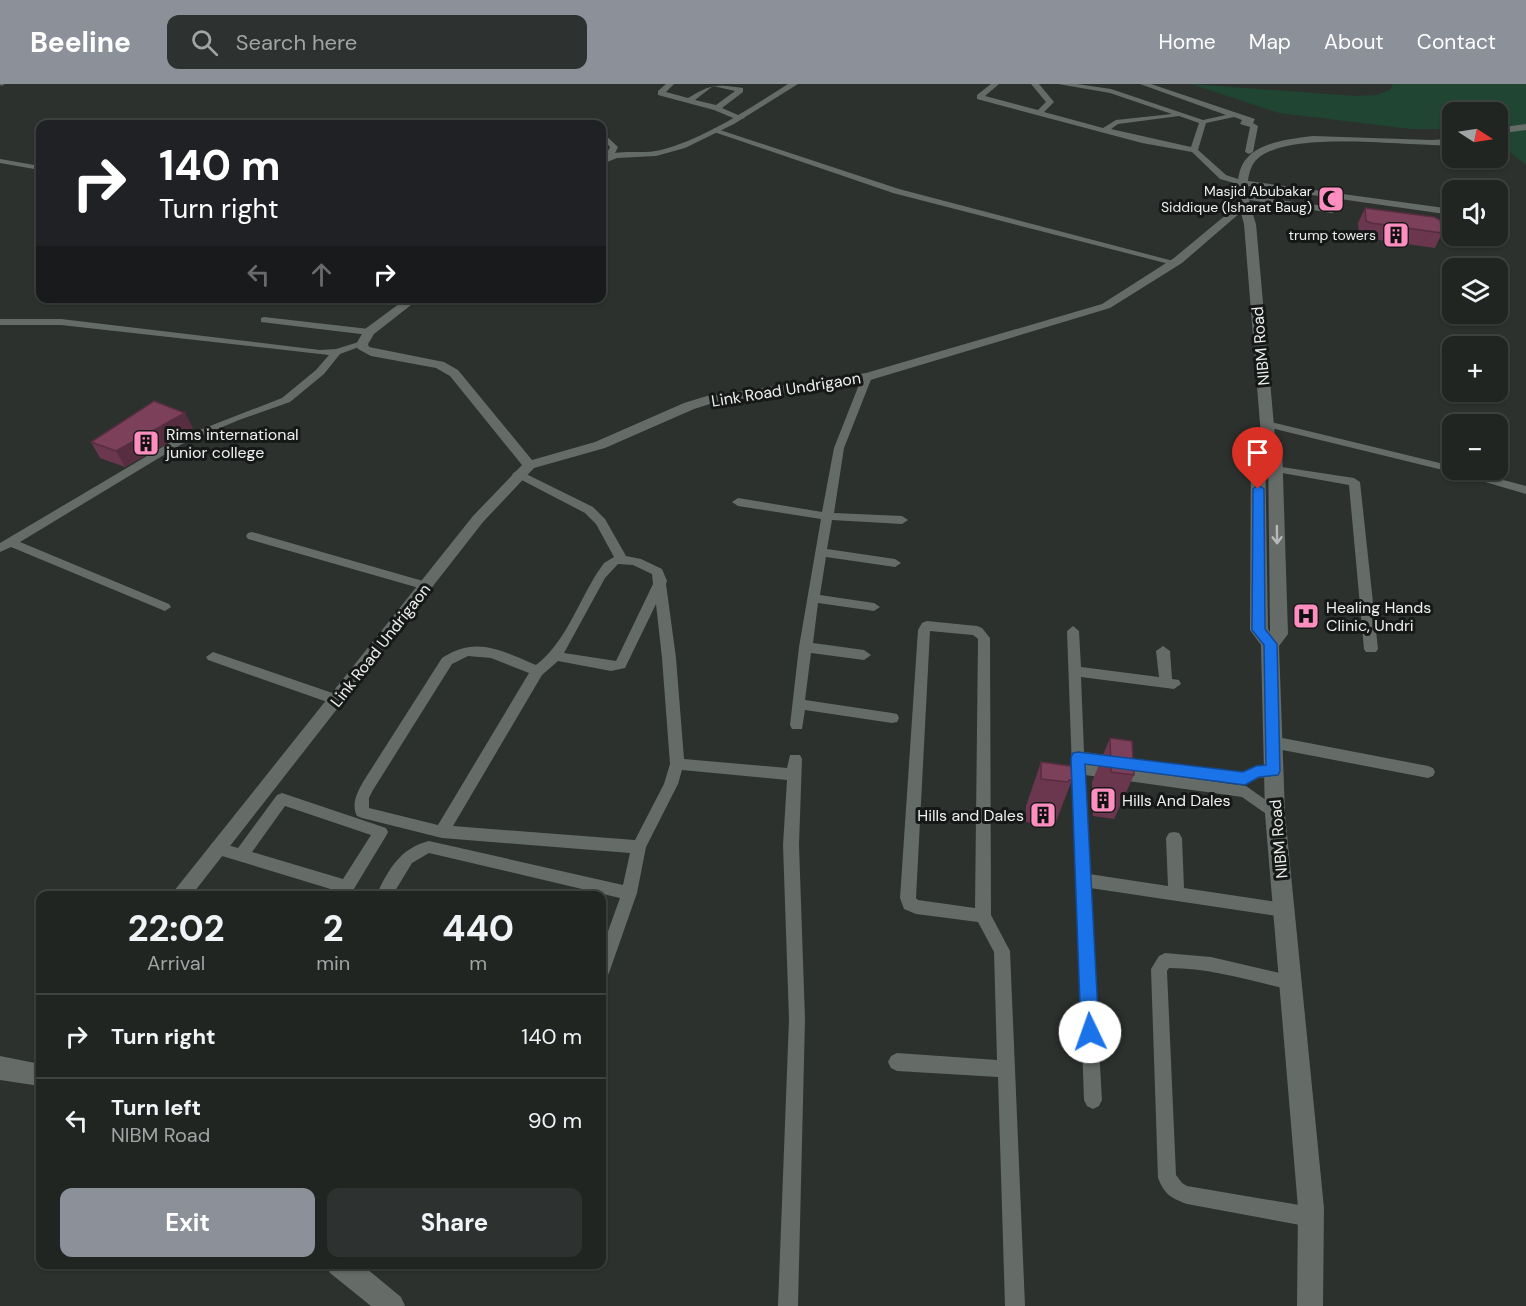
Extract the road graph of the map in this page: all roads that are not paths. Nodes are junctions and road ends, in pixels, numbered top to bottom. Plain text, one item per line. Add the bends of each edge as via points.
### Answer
1 (670, 84) edge
2 (713, 84) edge
3 (794, 84) edge
4 (995, 84) edge
5 (1035, 84) edge
6 (1062, 84) edge
7 (1144, 84) edge
8 (1113, 88) edge
9 (688, 101) junction
10 (717, 108) junction
11 (1039, 113) junction
12 (1180, 115) junction
13 (1234, 115) junction
14 (741, 117) junction
15 (1220, 118) junction
16 (1252, 121) dead end
17 (1203, 122) junction
18 (1526, 127) edge
19 (1508, 129) edge
20 (717, 130) junction
21 (1105, 130) junction
22 (606, 137) edge
23 (1442, 142) edge
24 (1194, 150) junction
25 (1249, 152) dead end
26 (606, 158) edge
27 (0, 161) edge
28 (36, 167) edge
29 (1323, 184) dead end
30 (1244, 188) junction
31 (1305, 197) dead end
32 (1369, 208) edge
33 (1332, 210) dead end
34 (1442, 211) edge
35 (1442, 219) edge
36 (1173, 262) junction
37 (408, 303) edge
38 (264, 320) dead end
39 (0, 322) edge
40 (369, 332) junction
41 (362, 344) junction
42 (337, 352) junction
43 (867, 377) junction
44 (1268, 431) junction
45 (523, 465) junction
46 (1442, 467) edge
47 (1275, 468) junction
48 (1492, 480) edge
49 (1526, 490) edge
50 (738, 502) dead end
51 (826, 516) junction
52 (902, 520) dead end
53 (252, 536) dead end
54 (5, 545) edge
55 (821, 552) junction
56 (622, 560) junction
57 (895, 563) dead end
58 (661, 581) junction
59 (426, 586) junction
60 (813, 598) junction
61 (165, 607) dead end
62 (874, 607) dead end
63 (1073, 631) dead end
64 (1270, 644) junction
65 (806, 647) junction
66 (1371, 650) dead end
67 (1163, 651) dead end
68 (864, 655) dead end
69 (555, 656) junction
70 (213, 657) dead end
71 (537, 671) junction
72 (1074, 671) junction
73 (336, 700) junction
74 (799, 704) junction
75 (892, 718) dead end
76 (797, 725) dead end
77 (1272, 742) junction
78 (1078, 763) junction
79 (677, 764) junction
80 (1273, 771) junction
81 (1428, 772) dead end
82 (1167, 775) junction
83 (1275, 814) junction
84 (442, 832) junction
85 (1174, 838) dead end
86 (639, 847) junction
87 (217, 848) junction
88 (241, 855) junction
89 (1082, 880) junction
90 (183, 891) edge
91 (387, 891) edge
92 (629, 893) junction
93 (1176, 893) junction
94 (1284, 910) junction
95 (982, 916) junction
96 (606, 959) edge
97 (1291, 982) junction
98 (897, 1062) dead end
99 (2, 1065) edge
100 (1008, 1069) junction
101 (36, 1070) edge
102 (1093, 1100) dead end
103 (1311, 1217) junction
104 (345, 1269) edge
105 (392, 1306) edge
106 (788, 1306) edge
107 (1015, 1306) edge
108 (1310, 1306) edge

1 - 9 street via 661,93
2 - 9 street
2 - 10 street via 740,90
3 - 14 street
4 - 11 street via 980,98
5 - 11 street via 1050,102
6 - 8 street
7 - 13 street
8 - 12 street
9 - 10 street
10 - 14 street
11 - 21 street
12 - 17 street
12 - 21 street via 1116,122
13 - 15 street
13 - 16 street
14 - 20 street
15 - 17 street
15 - 25 street via 1254,126
17 - 24 street
18 - 19 main road
20 - 26 street via 662,152
20 - 36 street via 896,191
21 - 24 street
22 - 26 street via 614,147
23 - 30 main road via 1293,140 1261,152 1248,163
24 - 30 street via 1222,177
27 - 28 street
29 - 30 street
30 - 31 street
30 - 33 street
30 - 34 street
30 - 36 street, Link Road Undrigaon via 1202,242
30 - 44 main road, NIBM Road
32 - 35 street
36 - 43 street, Link Road Undrigaon via 1137,290 1106,306
37 - 40 street
38 - 40 street
39 - 42 street via 62,322
40 - 41 street
41 - 42 street
41 - 45 street via 371,352 422,360 454,373 508,439
42 - 54 street via 286,400 178,442
43 - 45 street, Link Road Undrigaon via 711,399 600,445
43 - 51 street via 839,448
44 - 46 street
44 - 47 main road via 1275,444
44 - 64 main road, NIBM Road via 1258,442 1259,630
45 - 56 street via 589,510 601,522
45 - 59 street, Link Road Undrigaon
47 -> 64 main road via 1279,634
47 - 66 street via 1354,482
48 - 49 street
50 - 51 street
51 - 52 street
51 - 55 street
53 - 59 street
54 - 61 street
55 - 57 street
55 - 60 street
56 - 58 street via 658,572
56 - 69 street via 603,568 578,621
58 - 69 street via 620,665
58 - 79 street
59 - 73 street, Link Road Undrigaon
60 - 62 street
60 - 65 street
63 - 72 street
64 - 77 main road, NIBM Road
65 - 68 street
65 - 74 street
67 - 72 street via 1170,683
69 - 71 street
70 - 73 street
71 - 84 street
71 - 84 street via 487,651 468,649 455,653 368,786 362,798 362,812
72 - 78 street
73 - 87 street, Link Road Undrigaon
74 - 75 street
74 - 76 street
77 - 80 main road, NIBM Road
77 - 81 street
78 - 82 street
78 - 89 street
79 - 86 street
79 - 106 street via 795,767 791,845 797,1019
80 - 82 street via 1256,772 1245,779
80 - 83 main road, NIBM Road
82 - 83 street via 1246,792
83 - 94 main road, NIBM Road
84 - 86 street
85 - 93 street
86 - 92 street
87 - 88 street
87 - 90 street, Link Road Undrigaon
88 - 88 street via 347,887 381,832 282,800
89 - 93 street
89 - 102 street
91 - 92 street via 408,855 429,846
92 - 96 street
93 - 94 street
94 - 97 main road, NIBM Road
95 - 95 street via 916,907 908,898 927,626 977,631 984,638
95 - 100 street via 1002,951
97 - 103 main road, NIBM Road
97 - 103 street via 1175,961 1165,962 1160,969 1167,1178 1175,1190 1187,1195
98 - 100 street
99 - 101 main road
100 - 107 street
103 - 108 main road, NIBM Road
104 - 105 main road

